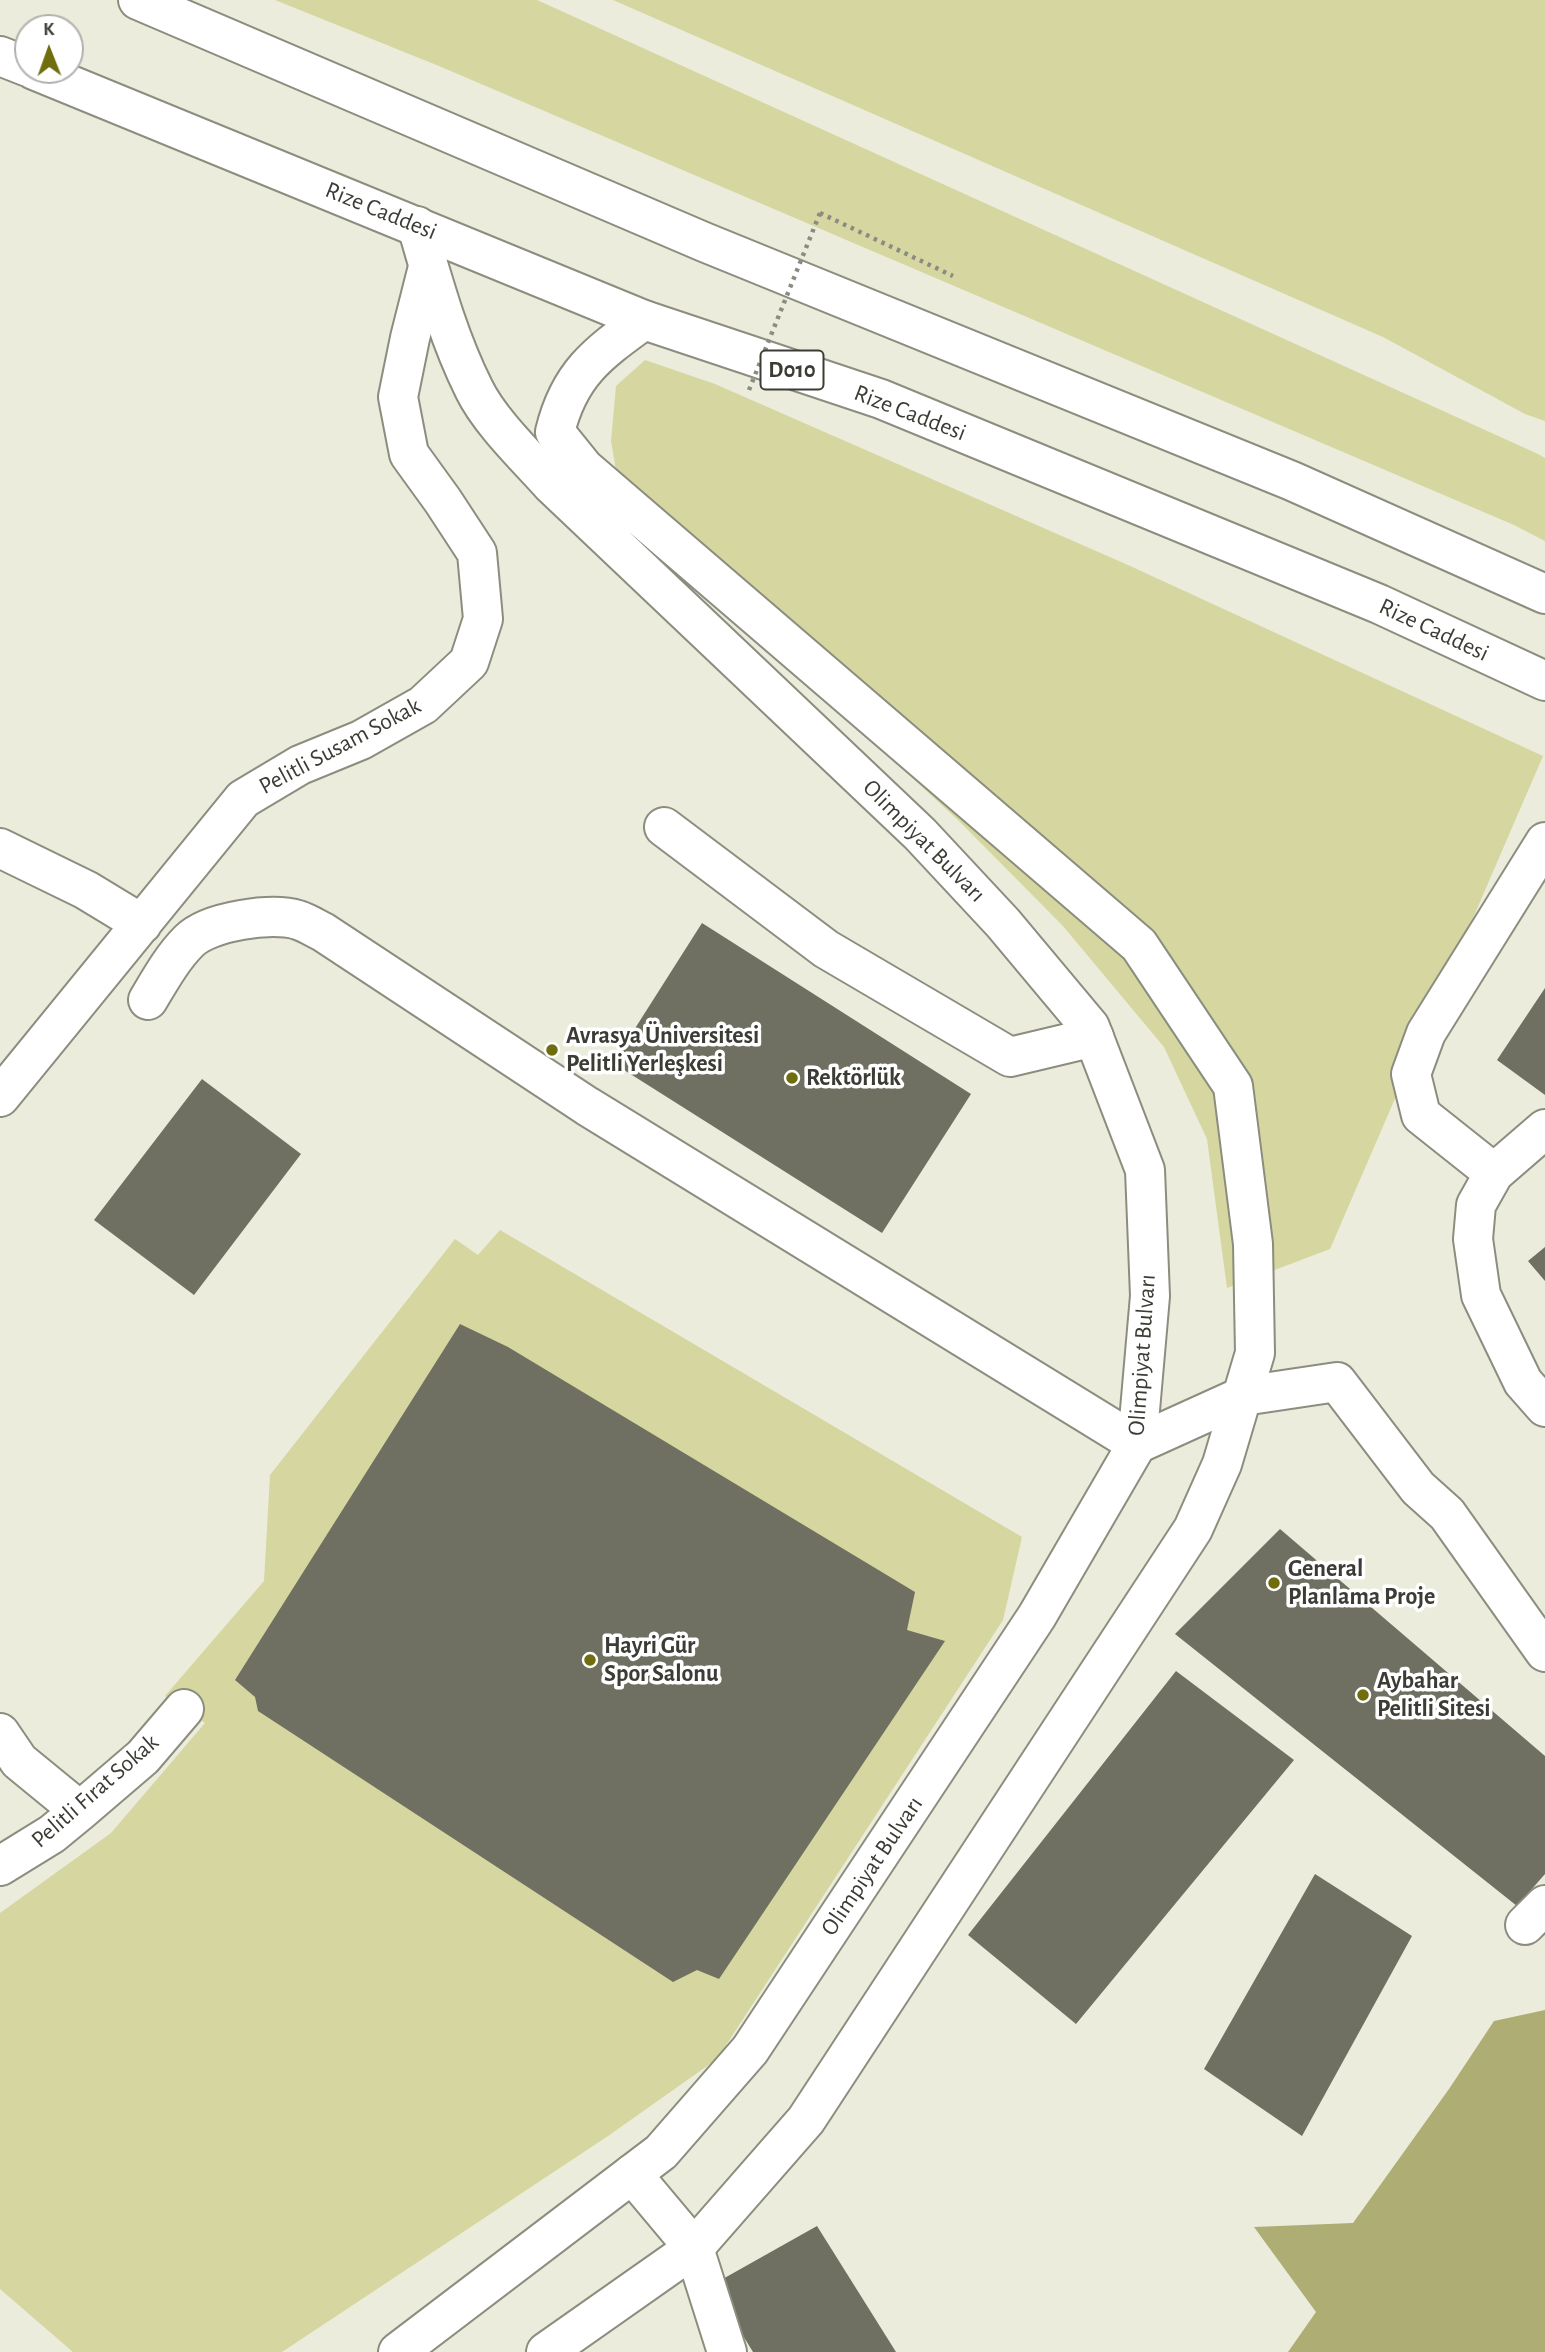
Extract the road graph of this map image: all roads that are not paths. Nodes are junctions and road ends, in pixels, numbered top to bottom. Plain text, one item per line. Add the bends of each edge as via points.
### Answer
1 (138, 0) edge
2 (68, 84) edge
3 (417, 226) junction
4 (428, 267) junction
5 (644, 320) junction
6 (1545, 594) edge
7 (1545, 681) edge
8 (664, 827) dead end
9 (1545, 842) edge
10 (0, 848) edge
11 (142, 923) junction
12 (148, 999) dead end
13 (1094, 1037) junction
14 (0, 1097) edge
15 (1545, 1129) edge
16 (1494, 1173) junction
17 (1243, 1396) junction
18 (1545, 1407) edge
19 (1137, 1444) junction
20 (1545, 1652) edge
21 (184, 1709) dead end
22 (0, 1733) edge
23 (80, 1811) junction
24 (0, 1866) edge
25 (632, 2174) junction
26 (694, 2248) junction
27 (398, 2352) edge
28 (546, 2352) edge
29 (727, 2352) edge

1 - 6 main road via 704,242 1292,481
2 - 3 main road, Rize Caddesi / D010
3 - 4 main road, Olimpiyat Bulvarı
3 - 5 main road, Rize Caddesi / D010
4 - 11 main road, Pelitli Susam Sokak via 398,397 408,454 477,553 483,619 469,662 423,705 361,740 300,765 243,799
4 - 13 main road, Olimpiyat Bulvarı via 474,390 518,447 552,485 920,834 1003,923
5 - 7 main road, Rize Caddesi / D010 via 881,400 1379,604
5 - 17 main road via 581,373 568,391 555,432 584,468 1139,945 1233,1086 1253,1271 1255,1353
8 - 13 main road via 826,949 1010,1056
9 - 16 main road via 1426,1033 1411,1074 1421,1115
10 - 11 main road
11 - 14 main road, Pelitli Susam Sokak
12 - 19 main road via 190,940 215,925 246,919 296,919 323,932 587,1106
13 - 19 main road, Olimpiyat Bulvarı via 1145,1170 1150,1296
15 - 16 main road
16 - 18 main road via 1476,1205 1480,1296 1523,1382
17 - 19 main road
17 - 20 main road via 1337,1382 1418,1488 1447,1514
17 - 26 main road via 1222,1464 1193,1529 806,2120
19 - 25 main road, Olimpiyat Bulvarı via 1037,1616 750,2050 661,2152
21 - 23 main road, Pelitli Fırat Sokak via 143,1756
22 - 23 main road via 19,1761
23 - 24 main road, Pelitli Fırat Sokak
25 - 26 main road
25 - 27 main road, Olimpiyat Bulvarı
26 - 28 main road
26 - 29 main road

